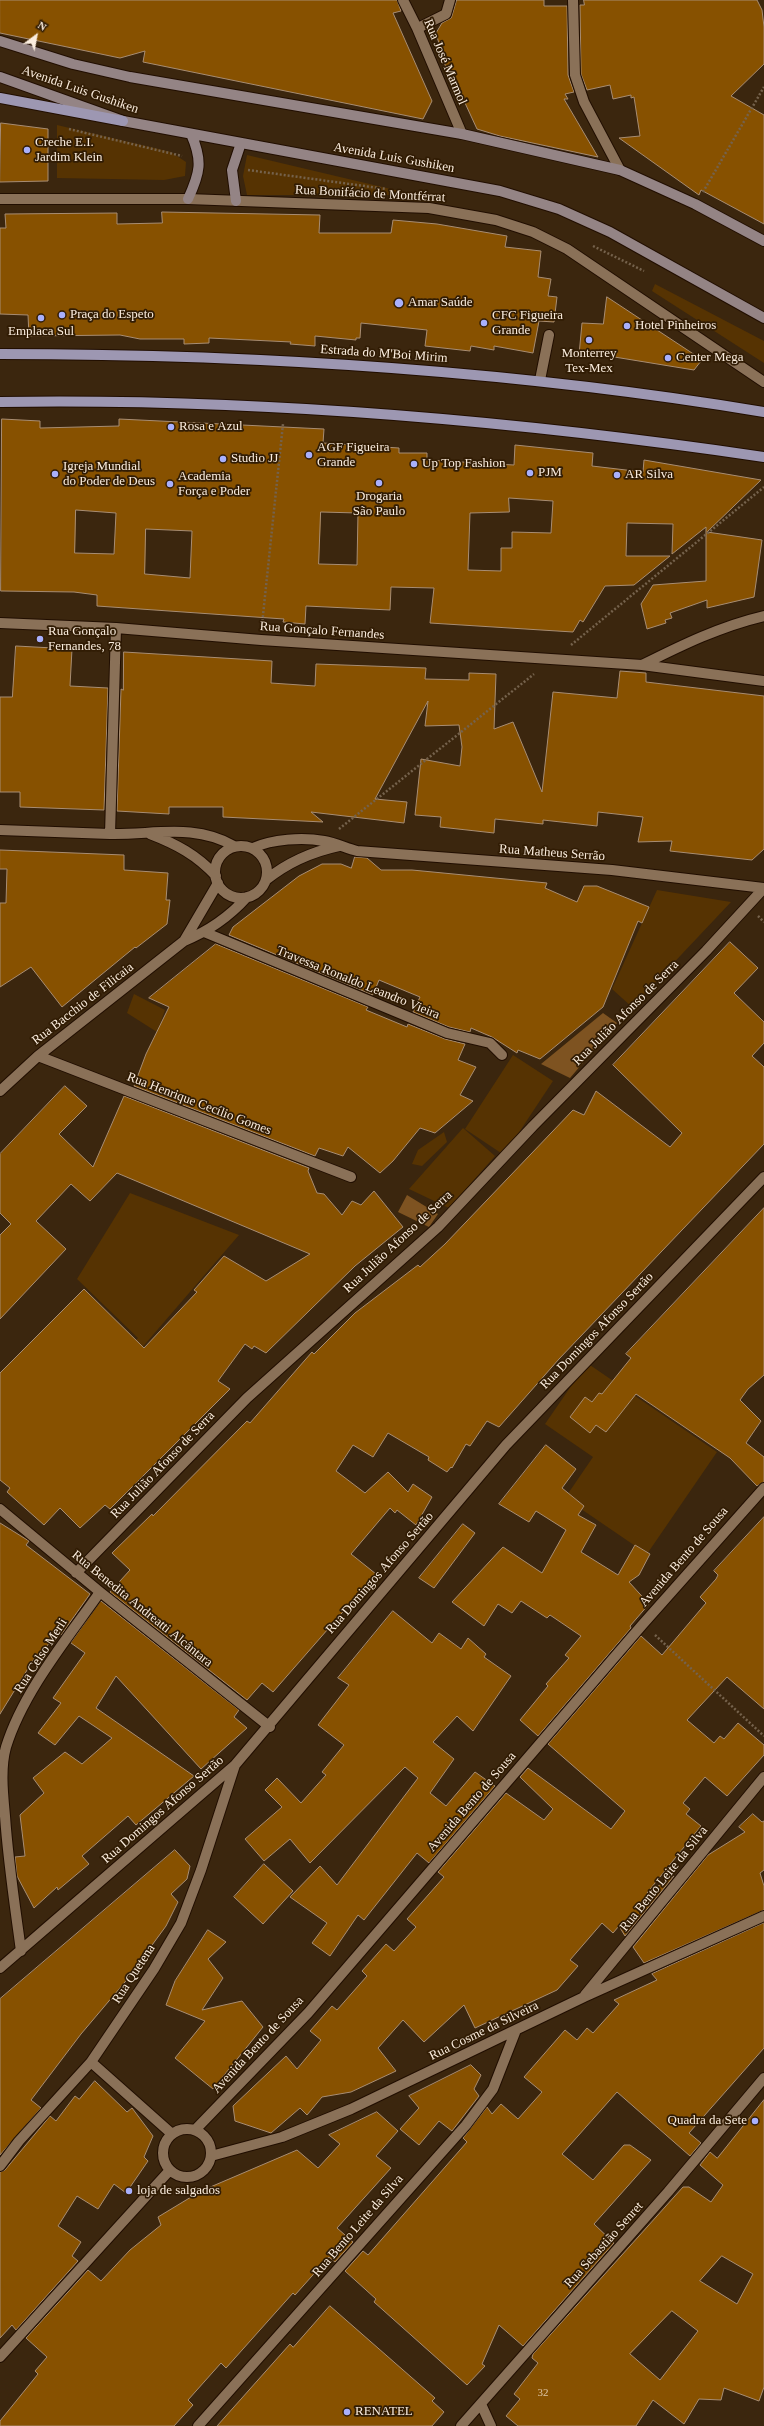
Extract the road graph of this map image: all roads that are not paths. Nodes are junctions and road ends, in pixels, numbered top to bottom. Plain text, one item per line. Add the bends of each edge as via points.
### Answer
1 (403, 0) edge
2 (450, 0) edge
3 (573, 0) edge
4 (418, 28) junction
5 (0, 41) edge
6 (0, 77) edge
7 (0, 98) edge
8 (123, 121) junction
9 (191, 134) junction
10 (462, 134) junction
11 (241, 143) junction
12 (620, 170) junction
13 (0, 199) edge
14 (188, 199) junction
15 (236, 201) junction
16 (764, 241) edge
17 (764, 318) edge
18 (548, 335) dead end
19 (0, 354) edge
20 (540, 380) junction
21 (764, 382) edge
22 (0, 402) edge
23 (764, 412) edge
24 (764, 457) edge
25 (764, 616) edge
26 (0, 623) edge
27 (116, 628) junction
28 (642, 665) junction
29 (764, 681) edge
30 (0, 830) edge
31 (110, 834) junction
32 (148, 834) junction
33 (234, 846) junction
34 (339, 846) junction
35 (253, 848) junction
36 (217, 879) junction
37 (266, 880) junction
38 (764, 888) edge
39 (247, 897) junction
40 (204, 932) junction
41 (184, 941) junction
42 (502, 1055) dead end
43 (38, 1056) junction
44 (0, 1091) edge
45 (350, 1177) dead end
46 (764, 1177) edge
47 (764, 1488) edge
48 (0, 1509) edge
49 (76, 1573) junction
50 (100, 1592) junction
51 (270, 1726) junction
52 (235, 1765) junction
53 (764, 1777) edge
54 (764, 1916) edge
55 (21, 1951) junction
56 (0, 1968) edge
57 (584, 1997) junction
58 (516, 2030) junction
59 (91, 2062) junction
60 (764, 2078) edge
61 (195, 2130) junction
62 (172, 2134) junction
63 (211, 2156) junction
64 (0, 2166) edge
65 (170, 2170) junction
66 (0, 2357) edge
67 (481, 2404) junction
68 (198, 2426) edge
69 (461, 2426) edge
70 (491, 2426) edge

1 - 4 street, Rua José Marmol
2 - 4 street via 446,14
3 - 12 street via 575,75 584,102
4 - 10 street, Rua José Marmol
5 - 10 main road, Avenida Luis Gushiken via 72,64 130,77
6 - 8 main road, Avenida Luis Gushiken
7 - 8 main road
8 - 9 main road, Avenida Luis Gushiken
9 - 11 main road, Avenida Luis Gushiken
9 - 14 main road via 198,150 200,165 198,179
10 - 12 main road, Avenida Luis Gushiken
11 - 15 main road via 232,170
11 - 17 main road, Avenida Luis Gushiken via 500,191 559,209 610,232
12 - 16 main road, Avenida Luis Gushiken via 695,204
13 - 14 street, Rua Bonifácio de Montférrat
14 - 15 street, Rua Bonifácio de Montférrat
15 - 21 street, Rua Bonifácio de Montférrat via 430,208 496,220 533,232 567,249
18 - 20 street
19 - 20 main road, Estrada do M'Boi Mirim via 127,354 285,360
20 - 23 main road, Estrada do M'Boi Mirim
22 - 24 main road via 69,401 284,408 634,439
25 - 28 street via 695,639
26 - 27 street, Rua Gonçalo Fernandes
27 - 28 street, Rua Gonçalo Fernandes
27 - 31 street
28 - 29 street
30 - 31 street
31 - 32 street
32 - 33 street via 173,830 210,835
32 - 36 street via 190,852
33 - 35 street
33 - 36 street via 219,857 216,866
34 - 35 street, Rua Matheus Serrão via 324,841 282,840 266,842
34 - 37 street, Rua Matheus Serrão via 295,860
34 - 38 street, Rua Matheus Serrão via 357,851 612,870
35 - 37 street via 265,861 268,870
36 - 39 street via 230,895
36 - 41 street, Rua Bacchio de Filicaia
37 - 39 street via 262,888
38 - 49 street, Rua Julião Afonso de Serra via 438,1227 247,1398
39 - 40 street, Rua Bacchio de Filicaia via 235,911
40 - 41 street, Rua Bacchio de Filicaia
40 - 42 street, Travessa Ronaldo Leandro Vieira via 447,1033 490,1043
41 - 43 street, Rua Bacchio de Filicaia
43 - 44 street, Rua Bacchio de Filicaia
43 - 45 street, Rua Henrique Cecílio Gomes
46 - 51 street, Rua Domingos Afonso Sertão via 506,1445 325,1657
47 - 61 street, Avenida Bento de Sousa via 643,1624 308,2013
48 - 49 street, Rua Benedita Andreatti Alcântara
49 - 50 street, Rua Benedita Andreatti Alcântara
50 - 51 street, Rua Benedita Andreatti Alcântara
50 - 55 street, Rua Celso Merli via 37,1685 16,1720 6,1748 2,1778 5,1826
51 - 52 street, Rua Domingos Afonso Sertão
52 - 55 street, Rua Domingos Afonso Sertão
52 - 59 street, Rua Quetena via 181,1923 154,1969
53 - 57 street, Rua Bento Leite da Silva
54 - 57 street, Rua Cosme da Silveira
55 - 56 street, Rua Domingos Afonso Sertão
57 - 58 street, Rua Cosme da Silveira
58 - 63 street, Rua Cosme da Silveira via 351,2109 282,2137
58 - 68 street, Rua Bento Leite da Silva via 492,2089 466,2125
59 - 62 street
59 - 64 street, Rua Quetena via 19,2141
60 - 67 street, Rua Sebastião Senret via 668,2192
61 - 62 street via 187,2129
61 - 63 street via 208,2141
62 - 65 street via 164,2148 163,2156
63 - 65 street via 205,2169 192,2177 177,2175
65 - 66 street
67 - 69 street, Rua Sebastião Senret
67 - 70 street

